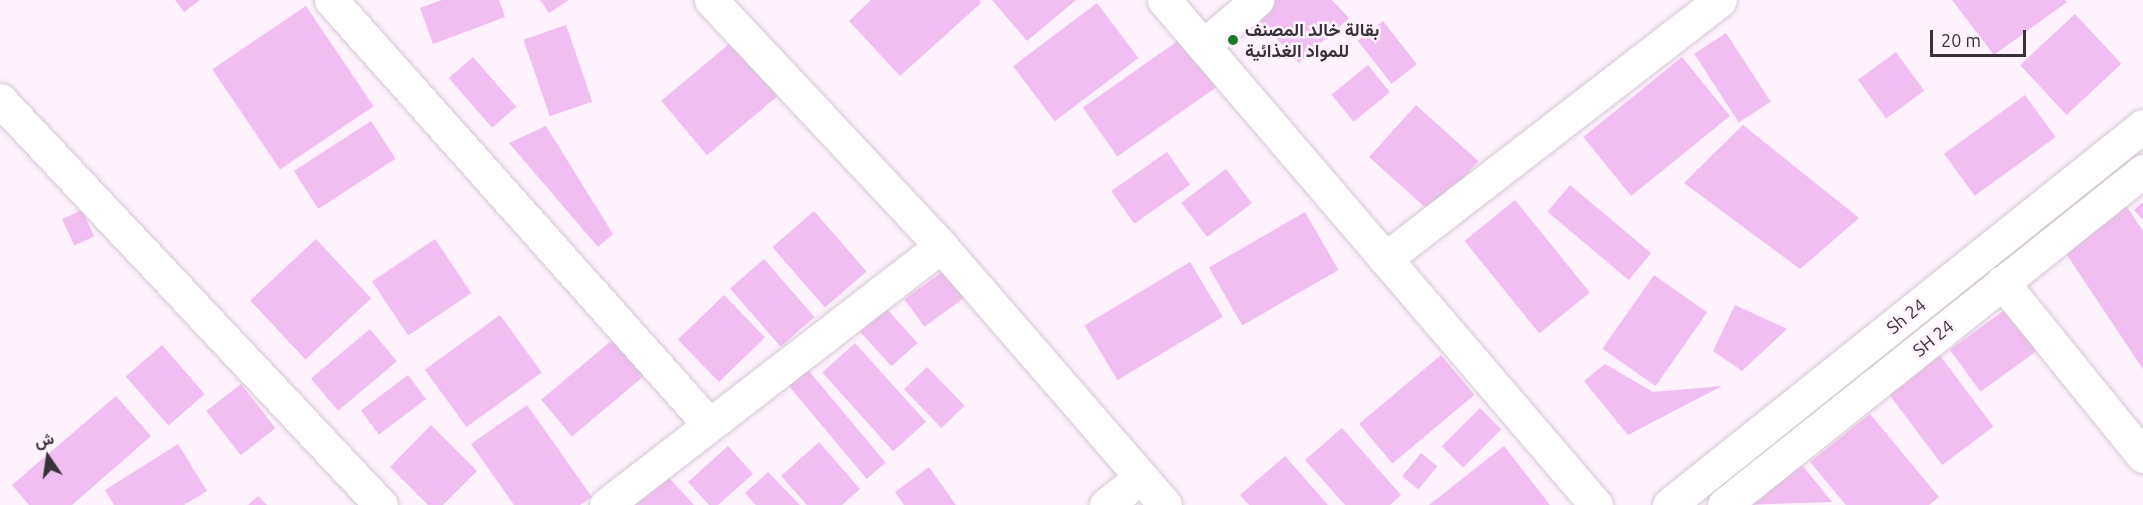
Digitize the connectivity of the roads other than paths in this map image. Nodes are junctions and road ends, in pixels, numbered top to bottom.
1 (331, 0) edge
2 (711, 0) edge
3 (1164, 0) edge
4 (1257, 0) edge
5 (1720, 0) edge
6 (1204, 45) junction
7 (0, 100) edge
8 (2143, 126) edge
9 (2143, 171) edge
10 (941, 246) junction
11 (1385, 259) junction
12 (2002, 282) junction
13 (707, 422) junction
14 (2143, 456) edge
15 (1140, 478) junction
16 (381, 505) edge
17 (606, 505) edge
18 (1106, 505) edge
19 (1165, 505) edge
20 (1596, 505) edge
21 (1669, 505) edge
22 (1724, 505) edge

1 - 13 street
2 - 10 street
3 - 6 street
4 - 6 street
5 - 11 street
6 - 11 street
7 - 16 street
8 - 21 street, Sh 24
9 - 12 street, SH 24
10 - 13 street
10 - 15 street
11 - 20 street
12 - 14 street
12 - 22 street, SH 24
13 - 17 street
15 - 18 street
15 - 19 street

